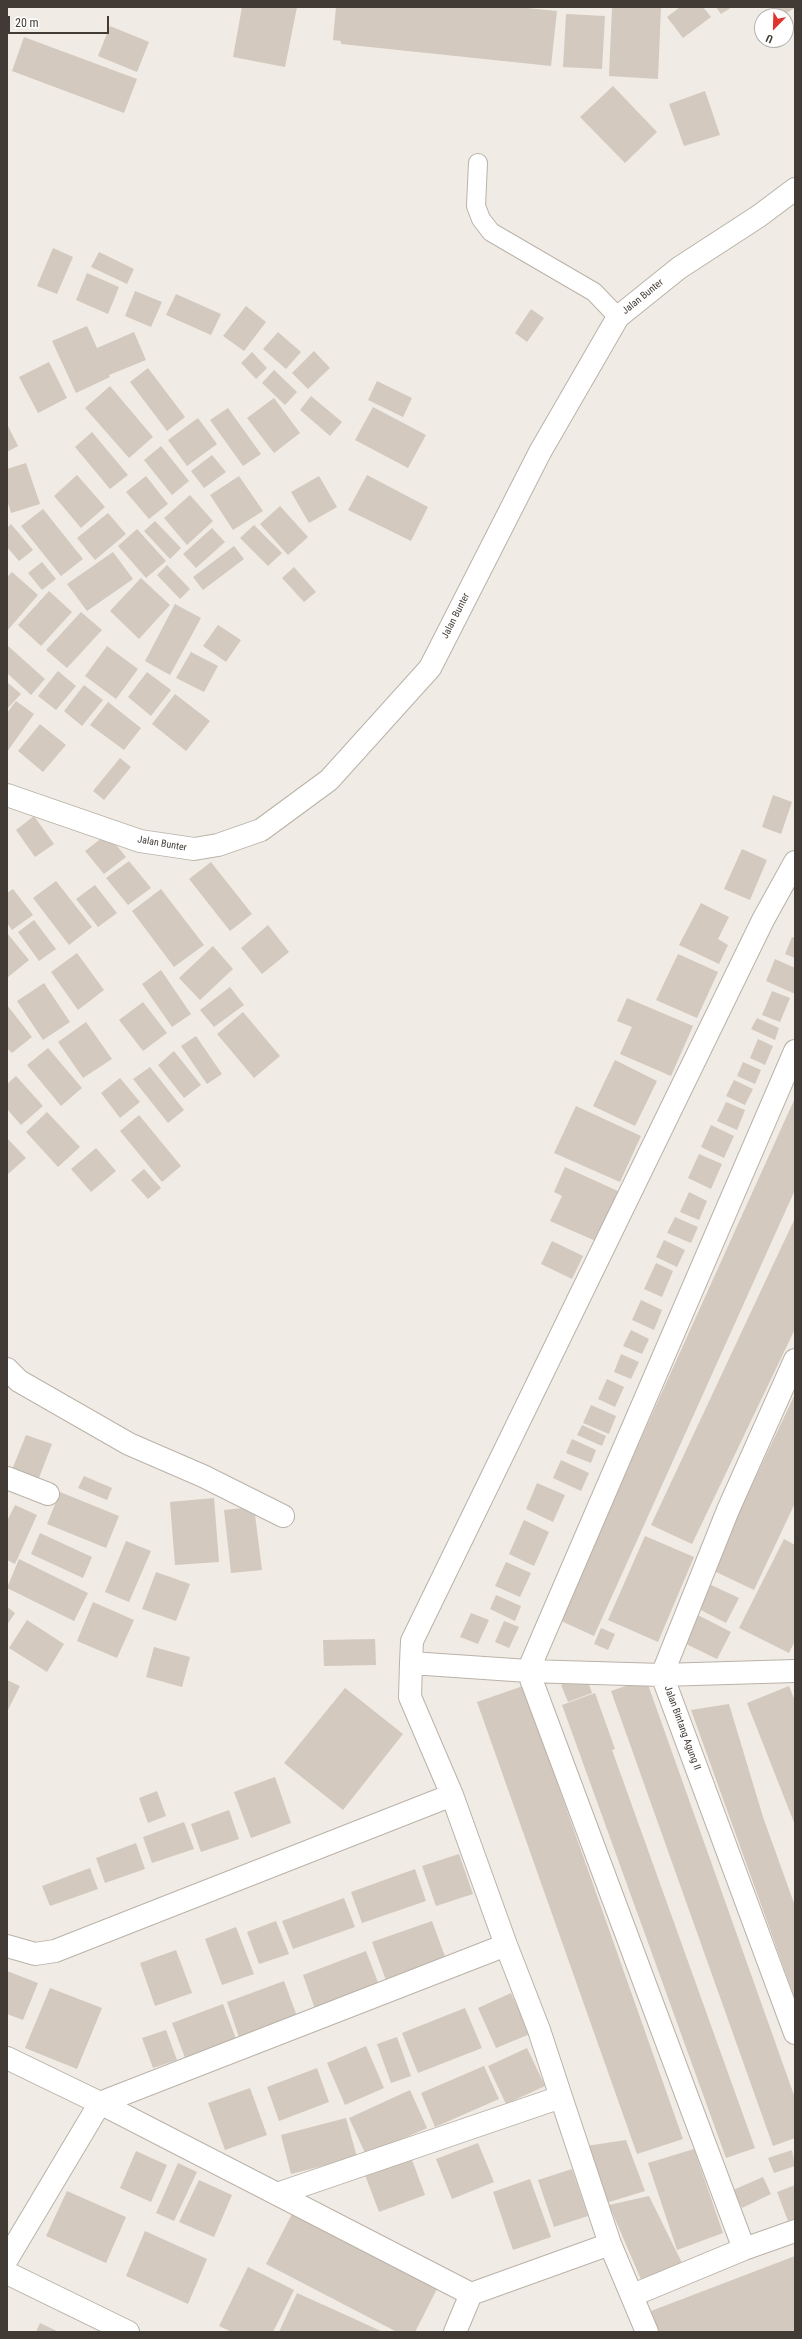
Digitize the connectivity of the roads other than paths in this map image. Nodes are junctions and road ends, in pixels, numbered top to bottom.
1 (478, 163) dead end
2 (795, 189) edge
3 (795, 203) edge
4 (759, 216) junction
5 (618, 317) junction
6 (7, 795) edge
7 (794, 864) edge
8 (795, 1051) edge
9 (795, 1360) edge
10 (7, 1369) edge
11 (7, 1478) edge
12 (48, 1494) dead end
13 (283, 1516) dead end
14 (411, 1663) junction
15 (795, 1671) edge
16 (528, 1672) junction
17 (662, 1675) junction
18 (452, 1795) junction
19 (506, 1945) junction
20 (7, 1946) edge
21 (795, 2033) edge
22 (7, 2058) edge
23 (561, 2097) junction
24 (100, 2103) junction
25 (277, 2194) junction
26 (795, 2231) edge
27 (610, 2244) junction
28 (744, 2249) junction
29 (7, 2259) edge
30 (7, 2273) edge
31 (470, 2294) junction
32 (632, 2295) junction
33 (128, 2332) edge
34 (455, 2332) edge
35 (647, 2332) edge

1 - 5 lane
2 - 4 street, Jalan Bunter
3 - 4 street
4 - 5 street, Jalan Bunter
5 - 6 street, Jalan Bunter
7 - 14 street
8 - 16 street
9 - 17 street, Jalan Bintang Agung II
10 - 13 street
11 - 12 street
14 - 16 street
14 - 18 street
15 - 17 street
16 - 17 street
16 - 28 street
17 - 21 street, Jalan Bintang Agung II
18 - 19 street
18 - 20 street
19 - 23 street
19 - 24 street
22 - 24 street
23 - 25 street
23 - 27 street
24 - 25 street
24 - 29 street
25 - 31 street
26 - 28 street
27 - 31 street
27 - 32 street
28 - 32 street
30 - 33 street
31 - 34 street
32 - 35 street

